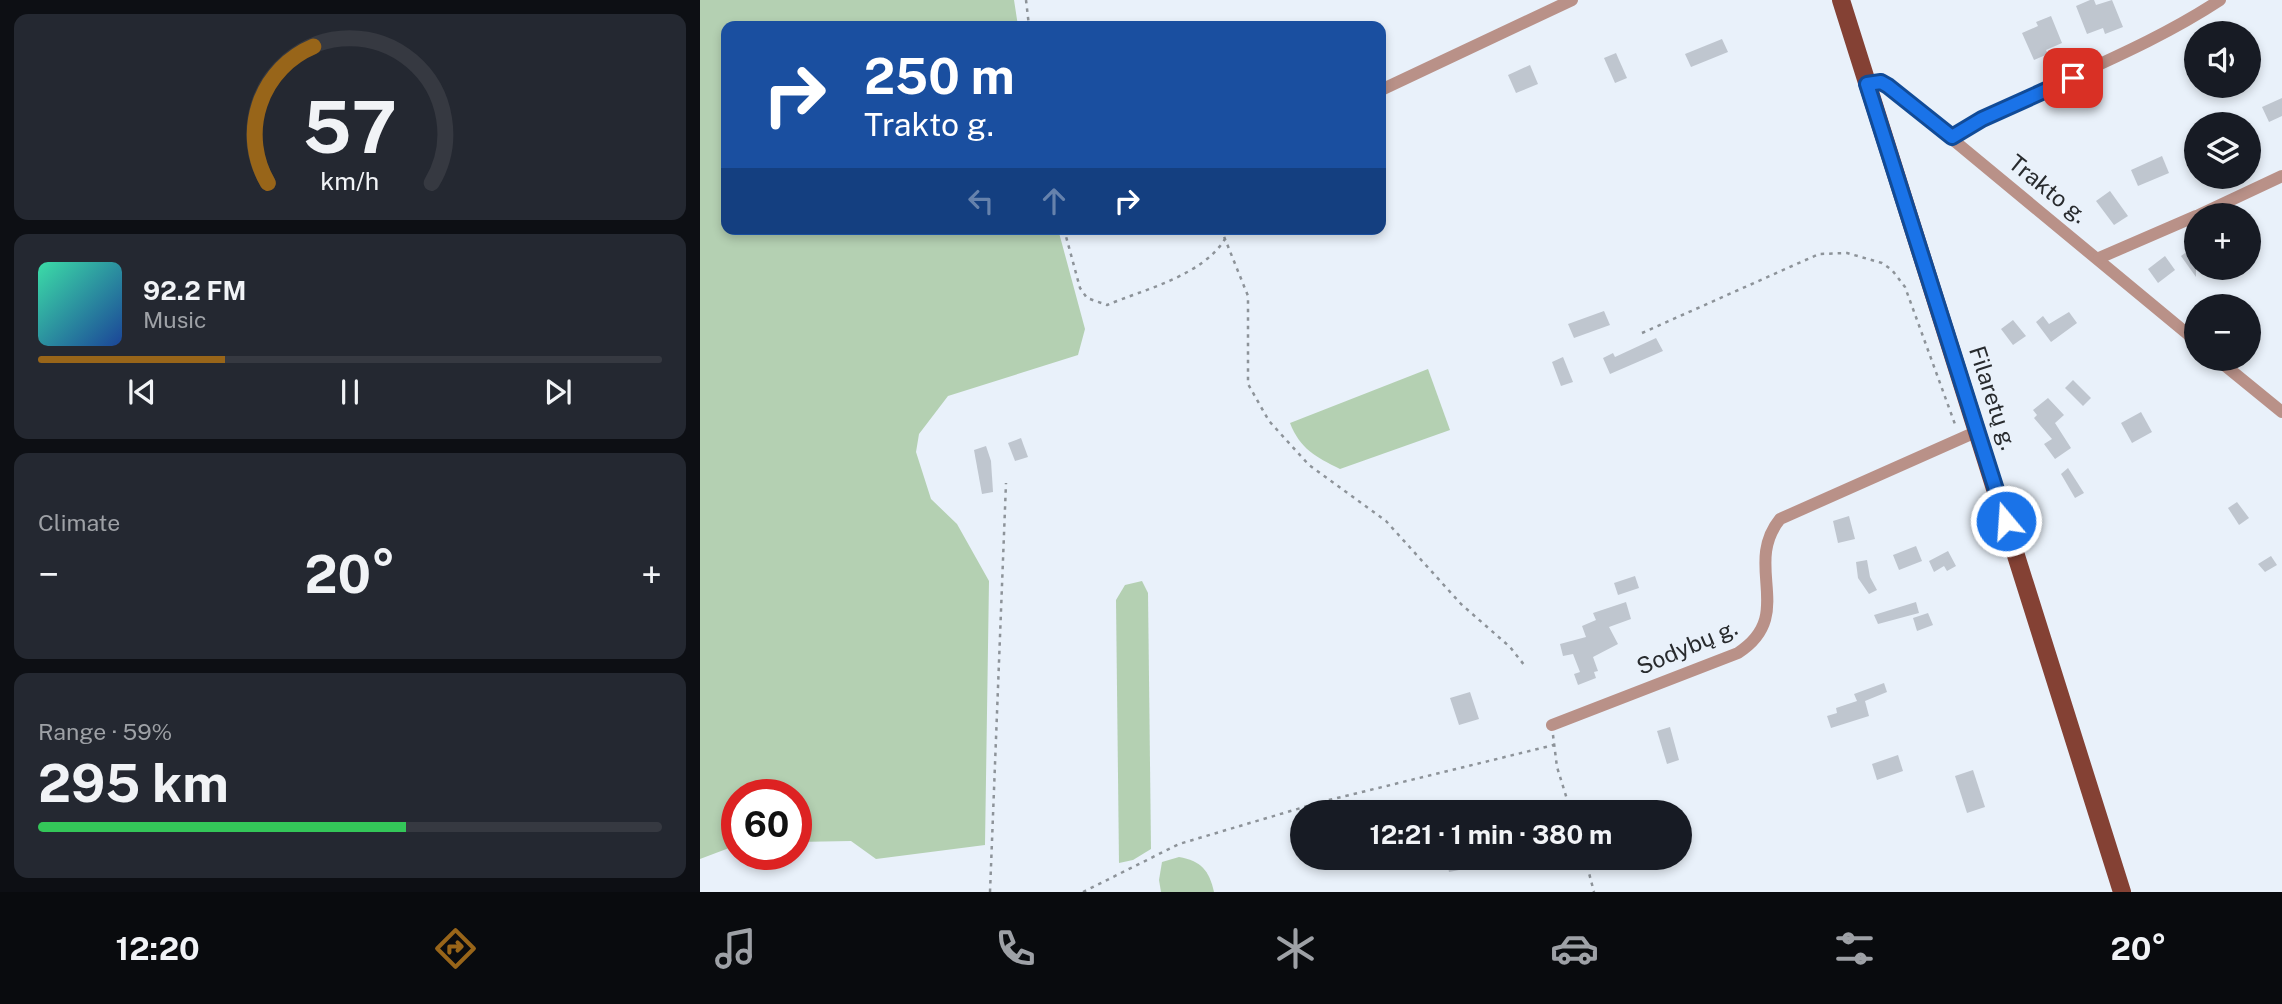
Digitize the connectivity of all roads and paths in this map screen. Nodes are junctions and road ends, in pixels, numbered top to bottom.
1 (1026, 0) edge
2 (1572, 0) edge
3 (1841, 0) edge
4 (2220, 0) edge
5 (1028, 21) edge
6 (1867, 84) junction
7 (1386, 88) edge
8 (1952, 137) junction
9 (2282, 176) edge
10 (2225, 203) edge
11 (2184, 222) edge
12 (1066, 235) edge
13 (1223, 235) edge
14 (1225, 239) junction
15 (2099, 258) junction
16 (2184, 331) edge
17 (1642, 333) dead end
18 (2232, 371) edge
19 (2282, 412) edge
20 (1978, 431) junction
21 (1961, 440) junction
22 (1006, 483) dead end
23 (1525, 666) dead end
24 (1552, 725) joint
25 (1554, 745) junction
26 (1568, 800) edge
27 (1588, 870) edge
28 (990, 892) edge
29 (1083, 892) edge
30 (1594, 892) edge
31 (2122, 892) edge

1 - 5 path
2 - 7 street
3 - 6 main road, Filaretų g.
4 - 8 street
6 - 8 street, Trakto g.
6 - 20 main road, Filaretų g.
8 - 15 street, Trakto g.
9 - 10 street
11 - 15 street
12 - 14 path
13 - 14 path
14 - 23 path
15 - 16 street, Trakto g.
17 - 21 path
18 - 19 street
20 - 21 street, Sodybų g.
20 - 31 main road, Filaretų g.
21 - 24 street, Sodybų g.
22 - 28 path
24 - 25 path
25 - 26 path
25 - 29 path
27 - 30 path

